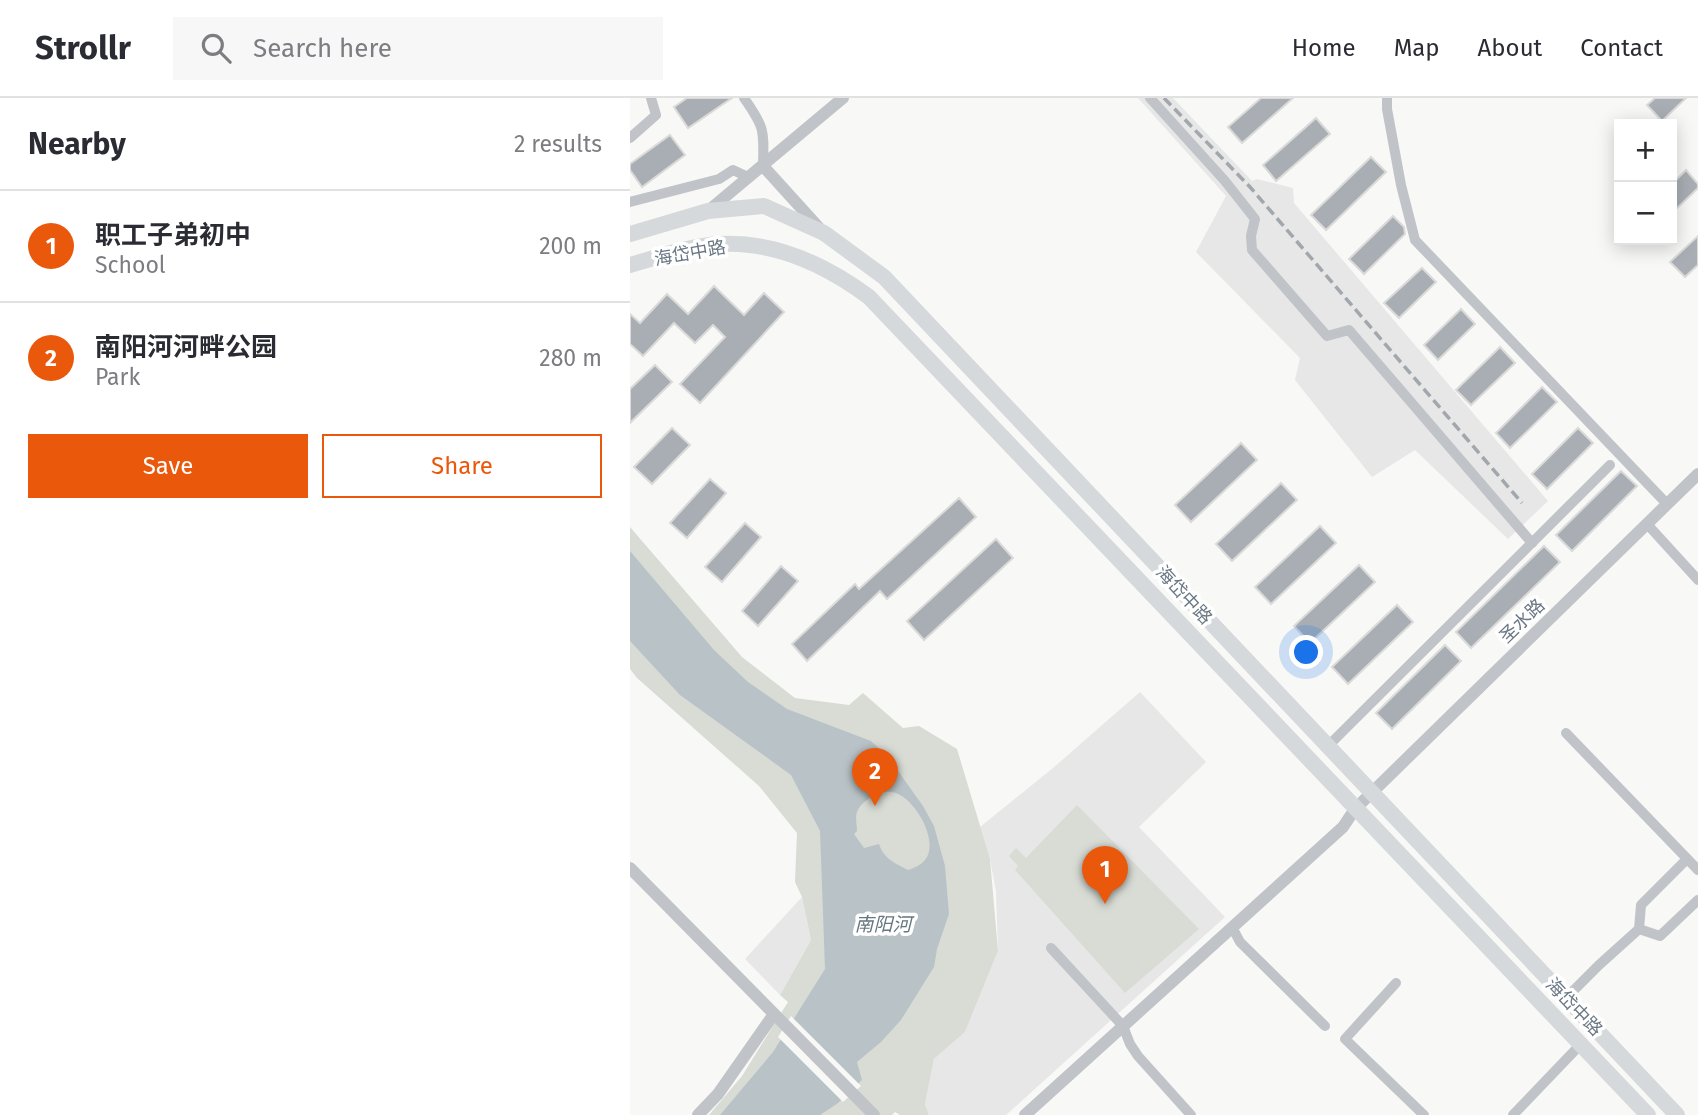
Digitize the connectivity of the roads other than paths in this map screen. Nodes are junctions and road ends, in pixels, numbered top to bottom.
1 (651, 98) edge
2 (744, 98) edge
3 (843, 98) edge
4 (1150, 98) edge
5 (1387, 98) edge
6 (630, 138) edge
7 (762, 166) junction
8 (748, 177) junction
9 (630, 202) edge
10 (708, 211) junction
11 (824, 233) junction
12 (630, 234) edge
13 (630, 265) edge
14 (1610, 466) dead end
15 (1698, 474) edge
16 (1667, 504) junction
17 (1647, 524) junction
18 (1532, 543) junction
19 (1698, 580) edge
20 (1566, 733) dead end
21 (1327, 747) junction
22 (1371, 794) junction
23 (1354, 809) junction
24 (1688, 859) junction
25 (630, 868) edge
26 (1698, 870) edge
27 (1698, 900) edge
28 (1233, 928) junction
29 (1639, 929) junction
30 (1051, 948) dead end
31 (1396, 983) dead end
32 (1566, 998) junction
33 (778, 1019) junction
34 (1123, 1026) junction
35 (1325, 1026) dead end
36 (1580, 1045) junction
37 (698, 1115) edge
38 (874, 1115) edge
39 (1025, 1115) edge
40 (1191, 1115) edge
41 (1424, 1115) edge
42 (1513, 1115) edge
43 (1648, 1115) edge
44 (1677, 1115) edge

1 - 6 street
2 - 7 street
3 - 7 street
4 - 18 street
5 - 16 street
7 - 8 street
7 - 11 street
8 - 9 street
8 - 10 street
10 - 11 main road, 海岱中路
10 - 12 main road, 海岱中路
11 - 21 main road, 海岱中路
13 - 23 main road, 海岱中路
14 - 18 street
15 - 16 street, 圣水路
16 - 17 street, 圣水路
17 - 19 street
17 - 22 street, 圣水路
18 - 21 street
20 - 24 street
21 - 22 main road, 海岱中路
22 - 23 street, 圣水路
22 - 32 main road, 海岱中路
23 - 28 street, 圣水路
23 - 36 main road, 海岱中路
24 - 26 street
24 - 29 street
25 - 33 street
27 - 29 street
28 - 34 street, 圣水路
28 - 35 street
29 - 32 street
30 - 34 street
31 - 41 street
32 - 44 main road, 海岱中路
33 - 37 street
33 - 38 street
34 - 39 street, 圣水路
34 - 40 street
36 - 42 street
36 - 43 main road, 海岱中路

